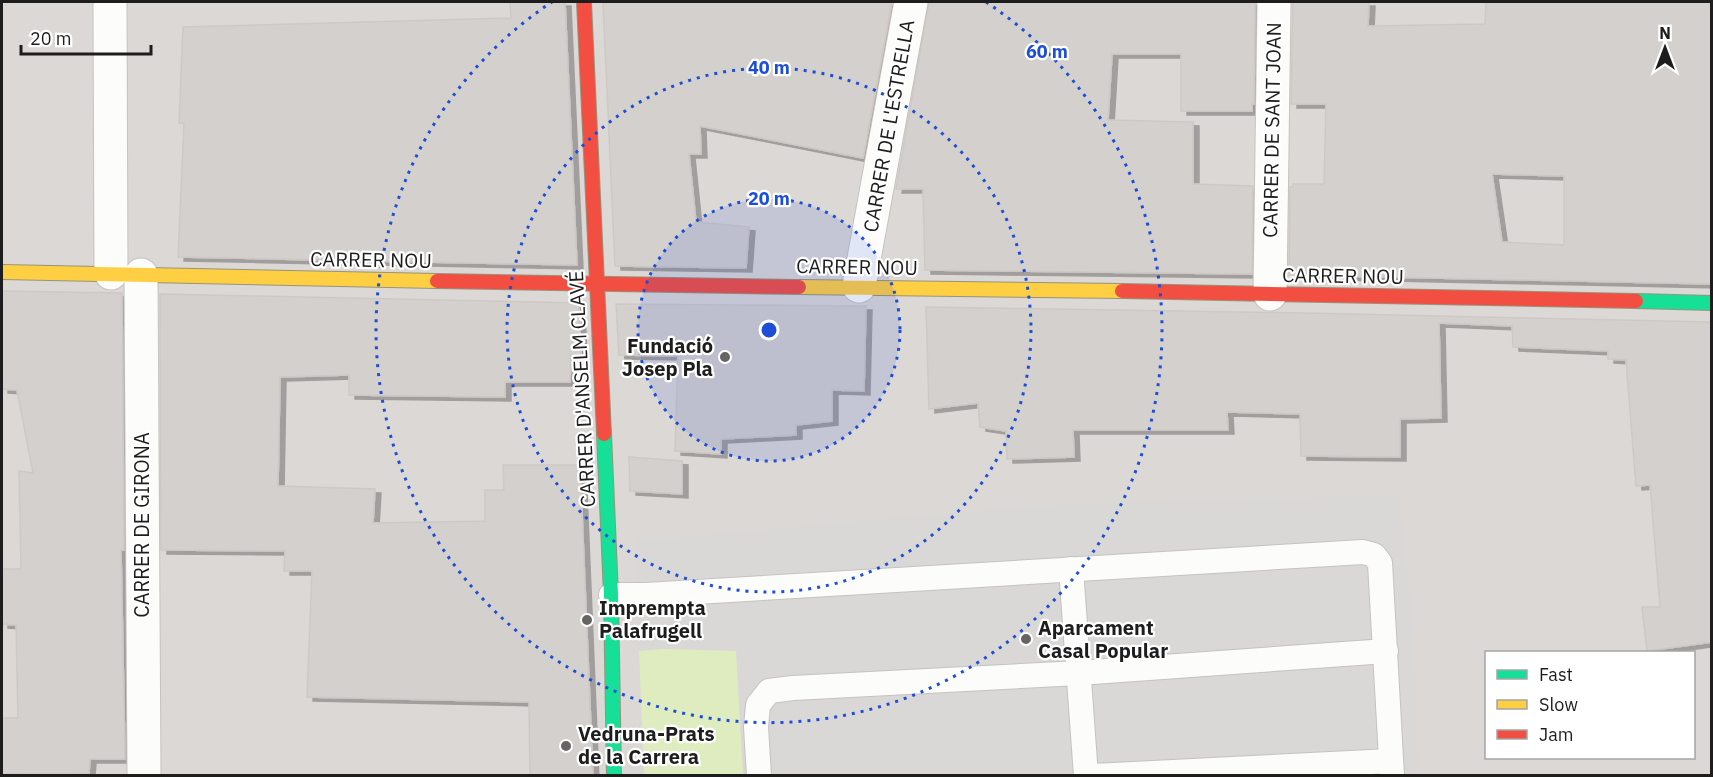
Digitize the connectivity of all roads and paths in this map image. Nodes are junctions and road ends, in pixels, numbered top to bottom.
1 (110, 2) edge
2 (584, 2) edge
3 (911, 2) edge
4 (1274, 2) edge
5 (2, 272) edge
6 (126, 274) junction
7 (596, 284) junction
8 (858, 286) junction
9 (1270, 294) junction
10 (1712, 303) edge
11 (1071, 568) junction
12 (611, 595) junction
13 (1386, 651) junction
14 (1078, 673) junction
15 (1391, 768) edge
16 (144, 776) edge
17 (614, 776) edge
18 (759, 776) edge
19 (1086, 776) edge
20 (1093, 776) edge

1 - 6 street, CARRER DE GIRONA
2 - 7 street, CARRER D'ANSELM CLAVÉ
3 - 8 street, CARRER DE L'ESTRELLA
4 - 9 street, CARRER DE SANT JOAN
5 - 6 street, CARRER NOU
6 - 7 street, CARRER NOU
6 - 16 street, CARRER DE GIRONA
7 - 8 street, CARRER NOU
7 - 12 street, CARRER D'ANSELM CLAVÉ
8 - 9 street, CARRER NOU
9 - 10 street, CARRER NOU
11 - 12 lane
11 - 13 lane
11 - 14 lane
12 - 17 street, CARRER D'ANSELM CLAVÉ
13 - 14 lane
13 - 15 lane
14 - 18 lane
14 - 19 lane
15 - 20 lane

